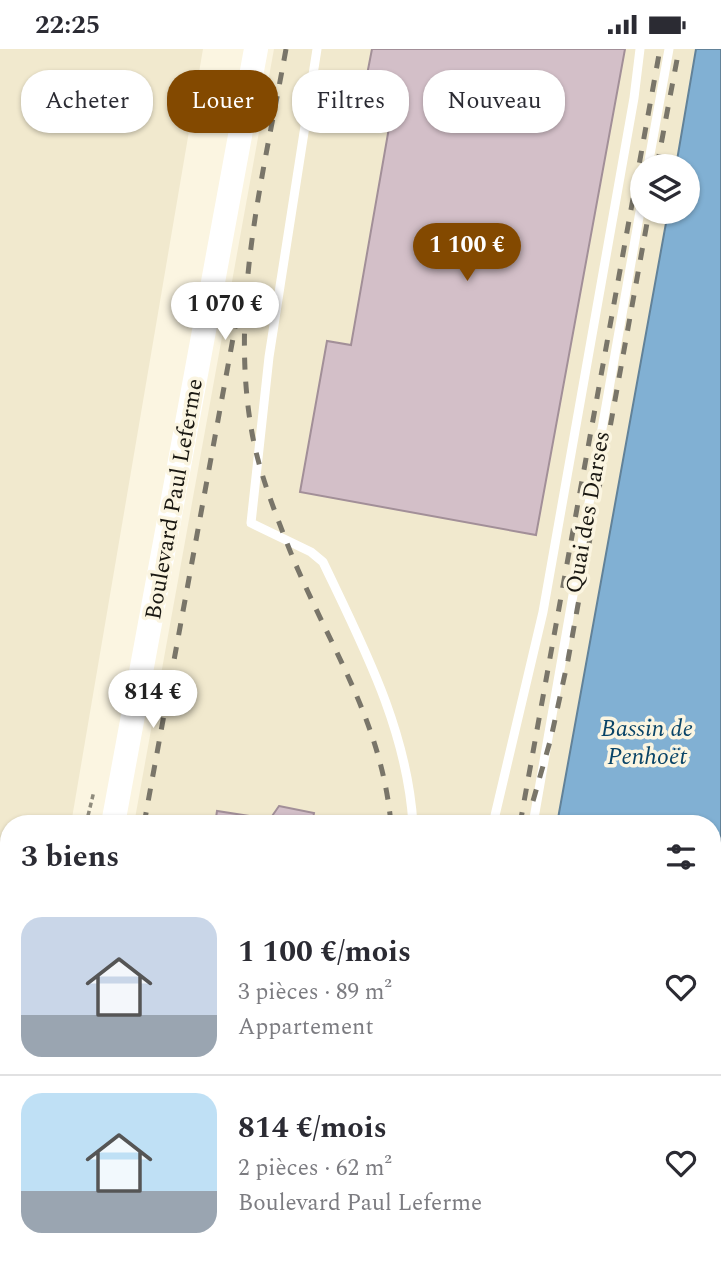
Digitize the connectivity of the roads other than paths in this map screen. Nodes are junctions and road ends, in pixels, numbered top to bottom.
1 (256, 49) edge
2 (317, 49) edge
3 (640, 49) edge
4 (669, 49) edge
5 (650, 154) edge
6 (638, 224) edge
7 (115, 815) edge
8 (412, 815) edge
9 (495, 815) edge
10 (535, 815) edge

1 - 7 main road, Boulevard Paul Leferme
2 - 8 lane
3 - 9 lane
4 - 5 lane
6 - 10 lane, Quai des Darses

